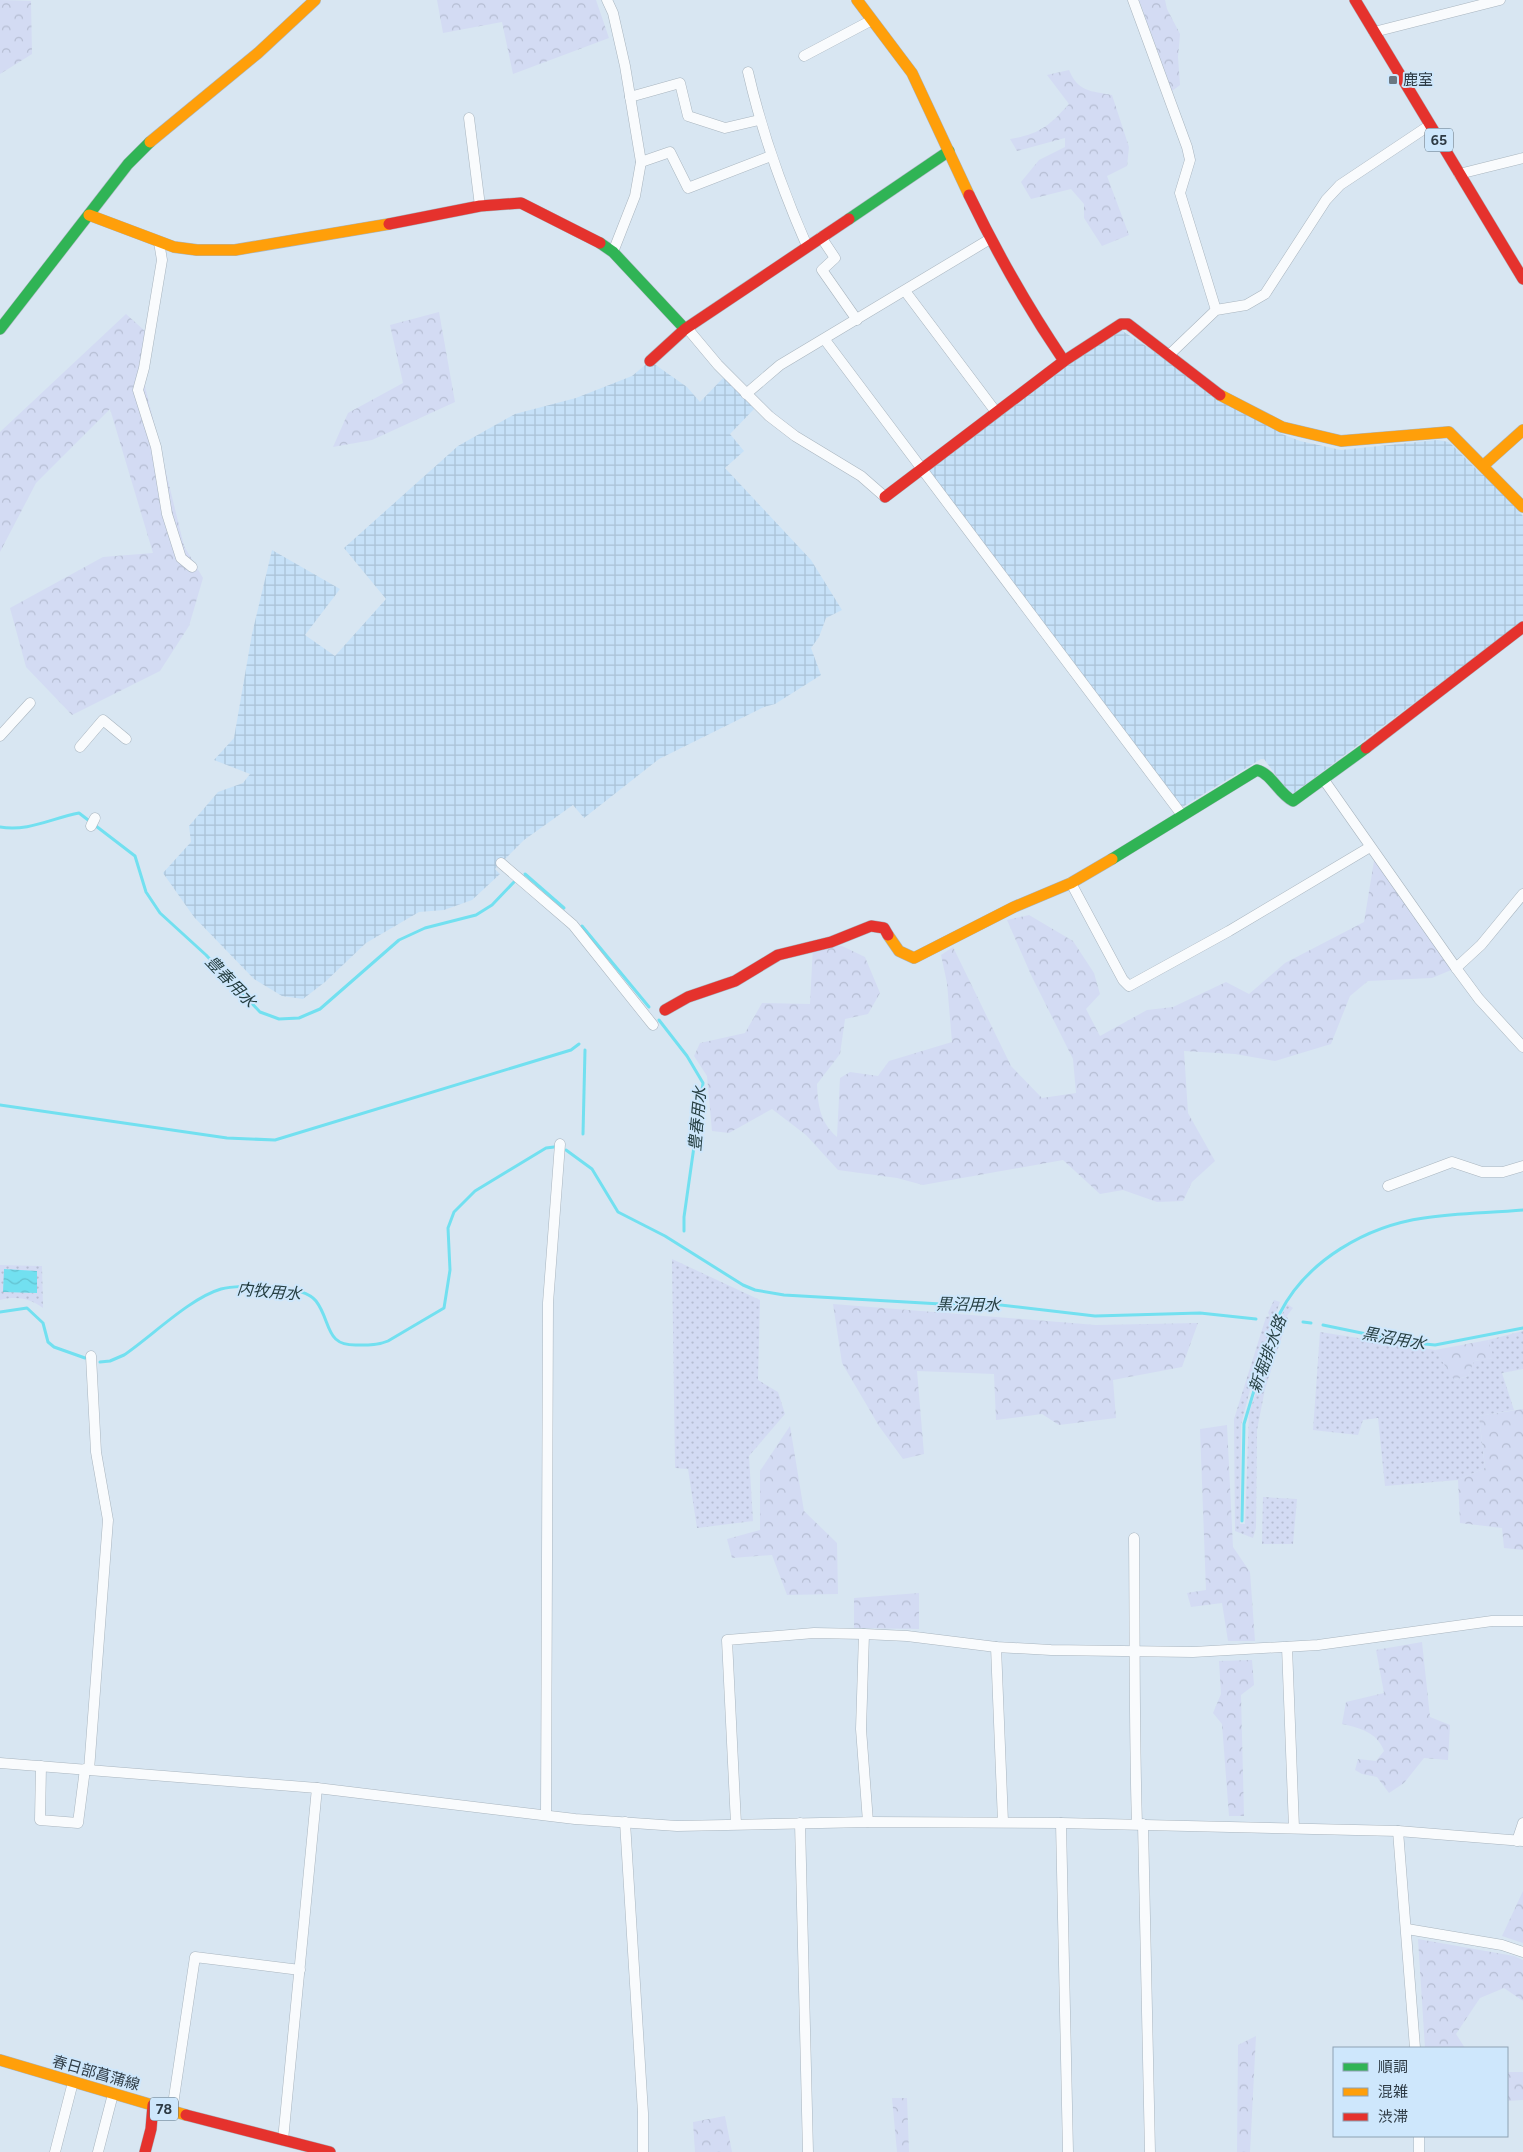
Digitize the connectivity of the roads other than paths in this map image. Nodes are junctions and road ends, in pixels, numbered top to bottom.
1 (315, 0) edge
2 (607, 0) edge
3 (857, 0) edge
4 (1133, 0) edge
5 (1355, 0) edge
6 (1499, 0) edge
7 (872, 20) junction
8 (1374, 32) junction
9 (804, 56) dead end
10 (748, 72) dead end
11 (630, 97) junction
12 (469, 118) dead end
13 (759, 120) junction
14 (1430, 125) junction
15 (949, 151) junction
16 (771, 156) junction
17 (1523, 158) edge
18 (641, 162) junction
19 (1459, 174) junction
20 (480, 206) junction
21 (89, 215) junction
22 (821, 237) junction
23 (990, 238) junction
24 (159, 242) junction
25 (807, 246) junction
26 (613, 252) junction
27 (1523, 279) edge
28 (905, 291) junction
29 (1216, 310) junction
30 (857, 320) junction
31 (686, 328) junction
32 (0, 329) edge
33 (825, 340) junction
34 (1169, 355) junction
35 (650, 361) dead end
36 (1064, 361) junction
37 (746, 394) junction
38 (996, 412) junction
39 (1523, 430) edge
40 (1484, 465) junction
41 (922, 468) junction
42 (885, 497) joint
43 (1523, 508) edge
44 (192, 567) dead end
45 (1523, 627) edge
46 (30, 703) dead end
47 (0, 736) edge
48 (126, 739) dead end
49 (80, 747) dead end
50 (1324, 780) junction
51 (1182, 815) junction
52 (1370, 847) junction
53 (501, 863) dead end
54 (1071, 883) junction
55 (1523, 894) edge
56 (1456, 968) junction
57 (664, 1010) joint
58 (1523, 1047) edge
59 (560, 1144) dead end
60 (1523, 1166) edge
61 (1388, 1186) dead end
62 (91, 1356) dead end
63 (1134, 1538) dead end
64 (1523, 1621) edge
65 (864, 1634) junction
66 (1287, 1646) junction
67 (996, 1647) junction
68 (1136, 1652) junction
69 (0, 1764) edge
70 (41, 1766) junction
71 (87, 1770) junction
72 (317, 1788) junction
73 (546, 1815) junction
74 (625, 1822) junction
75 (868, 1822) junction
76 (1003, 1822) junction
77 (1061, 1822) junction
78 (800, 1823) junction
79 (1523, 1823) edge
80 (736, 1824) junction
81 (1140, 1824) junction
82 (1294, 1828) junction
83 (1398, 1831) junction
84 (1520, 1841) edge
85 (1407, 1929) junction
86 (1523, 1952) edge
87 (300, 1970) junction
88 (1415, 2047) edge
89 (0, 2060) edge
90 (73, 2082) junction
91 (113, 2094) junction
92 (153, 2105) junction
93 (172, 2111) junction
94 (1419, 2137) edge
95 (283, 2140) junction
96 (315, 2150) edge
97 (54, 2152) edge
98 (98, 2152) edge
99 (145, 2152) edge
100 (330, 2152) edge
101 (643, 2152) edge
102 (808, 2152) edge
103 (1068, 2152) edge
104 (1150, 2152) edge
105 (1419, 2152) edge

1 - 21 street
2 - 11 street
3 - 7 street
4 - 29 street
5 - 8 street, 65
6 - 8 street
7 - 9 street
7 - 15 street
8 - 14 street, 65
10 - 13 street
11 - 13 street
11 - 18 street
12 - 20 street
13 - 16 street
14 - 19 street, 65
14 - 29 street
15 - 22 street
15 - 23 street
16 - 18 street
16 - 25 street
17 - 19 street
18 - 26 street
19 - 27 street, 65
20 - 24 street
20 - 26 street
21 - 24 street
21 - 32 street
22 - 25 street
22 - 30 street
23 - 28 street
23 - 36 street
24 - 44 street
25 - 31 street
26 - 31 street
28 - 30 street
28 - 38 street
29 - 34 street
30 - 33 street
31 - 35 street
31 - 37 street
33 - 37 street
33 - 41 street
34 - 36 street
34 - 40 street
36 - 38 street
37 - 42 street
38 - 41 street
39 - 40 street
40 - 43 street
41 - 42 street
41 - 51 street
45 - 50 street
46 - 47 street
48 - 49 street
50 - 51 street
50 - 52 street
51 - 54 street
52 - 54 street
52 - 56 street
53 - 57 street
54 - 57 street
55 - 56 street
56 - 58 street
59 - 73 street
60 - 61 street
62 - 71 street
63 - 68 street
64 - 66 street
65 - 67 street
65 - 75 street
65 - 80 street
66 - 68 street
66 - 82 street
67 - 68 street
67 - 76 street
68 - 81 street
69 - 70 street
70 - 71 street
70 - 71 street
71 - 72 street
72 - 73 street
72 - 87 street
73 - 74 street
74 - 80 street
74 - 101 street
75 - 76 street
75 - 78 street
76 - 77 street
77 - 81 street
77 - 103 street
78 - 80 street
78 - 102 street
79 - 84 street
81 - 82 street
81 - 104 street
82 - 83 street
83 - 84 street
83 - 85 street
85 - 86 street
85 - 88 street
87 - 93 street
87 - 95 street
89 - 90 street, 春日部菖蒲線 / 78
90 - 91 street, 春日部菖蒲線 / 78
90 - 97 street
91 - 92 street, 春日部菖蒲線 / 78
91 - 98 street
92 - 93 street, 春日部菖蒲線 / 78
92 - 99 street
93 - 95 street, 春日部菖蒲線 / 78
94 - 105 street
95 - 96 street, 春日部菖蒲線 / 78
96 - 100 street, 春日部菖蒲線 / 78

